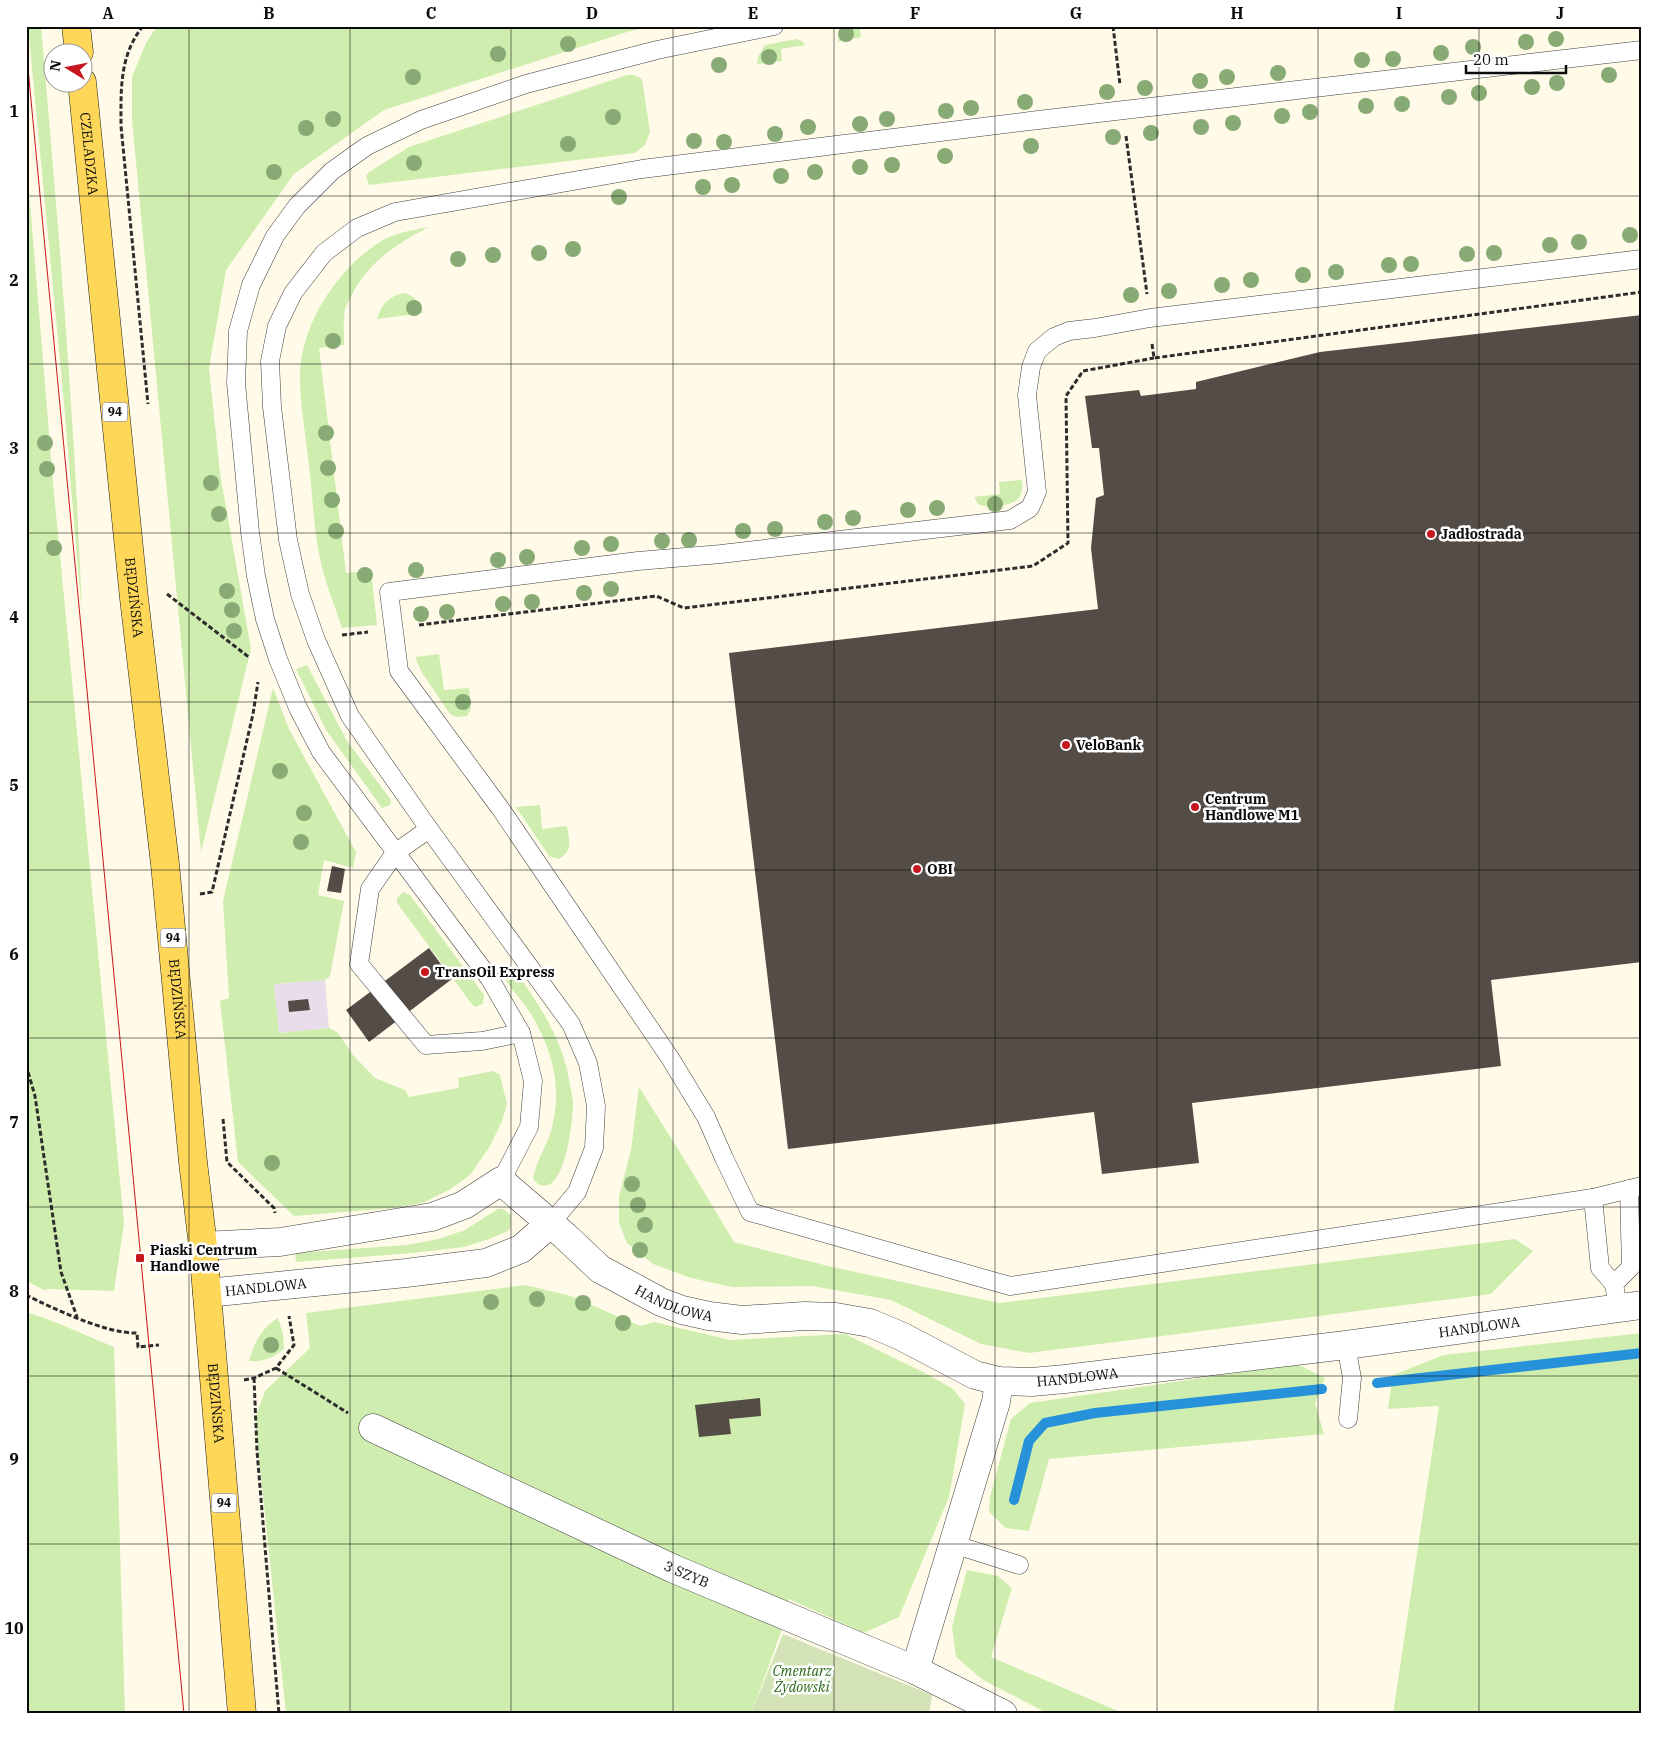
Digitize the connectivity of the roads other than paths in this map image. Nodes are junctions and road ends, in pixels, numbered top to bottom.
1 (76, 26) edge
2 (774, 26) edge
3 (78, 42) edge
4 (1642, 50) edge
5 (83, 92) edge
6 (96, 226) joint
7 (1642, 259) edge
8 (429, 829) junction
9 (395, 853) junction
10 (521, 1032) junction
11 (501, 1181) junction
12 (1635, 1188) edge
13 (1592, 1198) junction
14 (551, 1223) junction
15 (203, 1246) junction
16 (206, 1293) junction
17 (1624, 1299) edge
18 (1346, 1345) junction
19 (999, 1381) junction
20 (1348, 1419) dead end
21 (373, 1428) road end
22 (953, 1544) junction
23 (1019, 1564) dead end
24 (915, 1670) junction
25 (242, 1714) edge
26 (1003, 1714) edge

1 - 3 main road
2 - 9 lane
4 - 8 lane
5 - 6 main road, CZELADZKA / 94
6 - 15 main road, BĘDZIŃSKA / 94
7 - 13 lane
8 - 9 lane
8 - 14 lane
9 - 10 lane
9 - 10 lane
10 - 11 lane
11 - 14 street, HANDLOWA
11 - 15 street
12 - 13 lane
12 - 17 lane
13 - 17 lane
14 - 16 street, HANDLOWA
14 - 19 street, HANDLOWA
15 - 16 main road, BĘDZIŃSKA / 94
16 - 25 main road, BĘDZIŃSKA / 94
17 - 18 street, HANDLOWA
18 - 19 street, HANDLOWA
18 - 20 lane
19 - 22 street
21 - 24 street, 3 SZYB
22 - 23 lane
22 - 24 street
24 - 26 street, 3 SZYB

